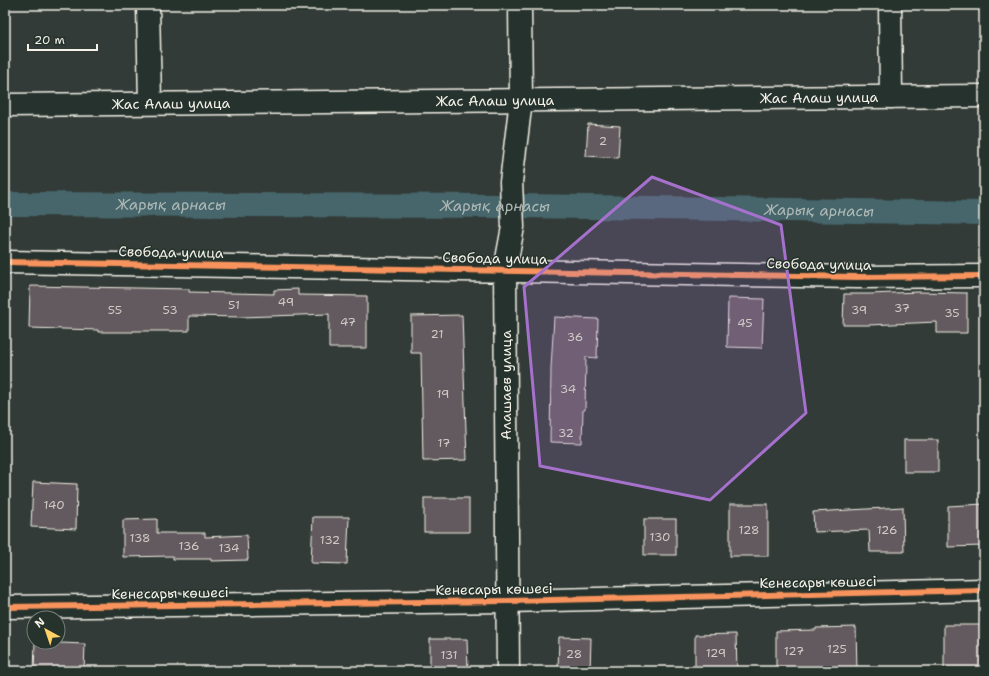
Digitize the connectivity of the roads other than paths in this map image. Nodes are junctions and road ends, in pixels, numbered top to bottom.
1 (148, 5) edge
2 (520, 5) edge
3 (890, 5) edge
4 (984, 96) edge
5 (891, 97) junction
6 (521, 100) junction
7 (150, 103) junction
8 (5, 105) edge
9 (5, 262) edge
10 (505, 270) junction
11 (984, 276) edge
12 (984, 590) edge
13 (508, 601) junction
14 (5, 608) edge
15 (508, 671) edge

1 - 7 street
2 - 6 street, Алашаев улица
3 - 5 street
4 - 5 street, Жас Алаш улица
5 - 6 street, Жас Алаш улица
6 - 7 street, Жас Алаш улица
6 - 10 street, Алашаев улица
7 - 8 street, Жас Алаш улица
9 - 10 street, Свобода улица
10 - 11 street, Свобода улица
10 - 13 street, Алашаев улица
12 - 13 street, Кенесары көшесі
13 - 14 street, Кенесары көшесі
13 - 15 street, Алашаев улица

